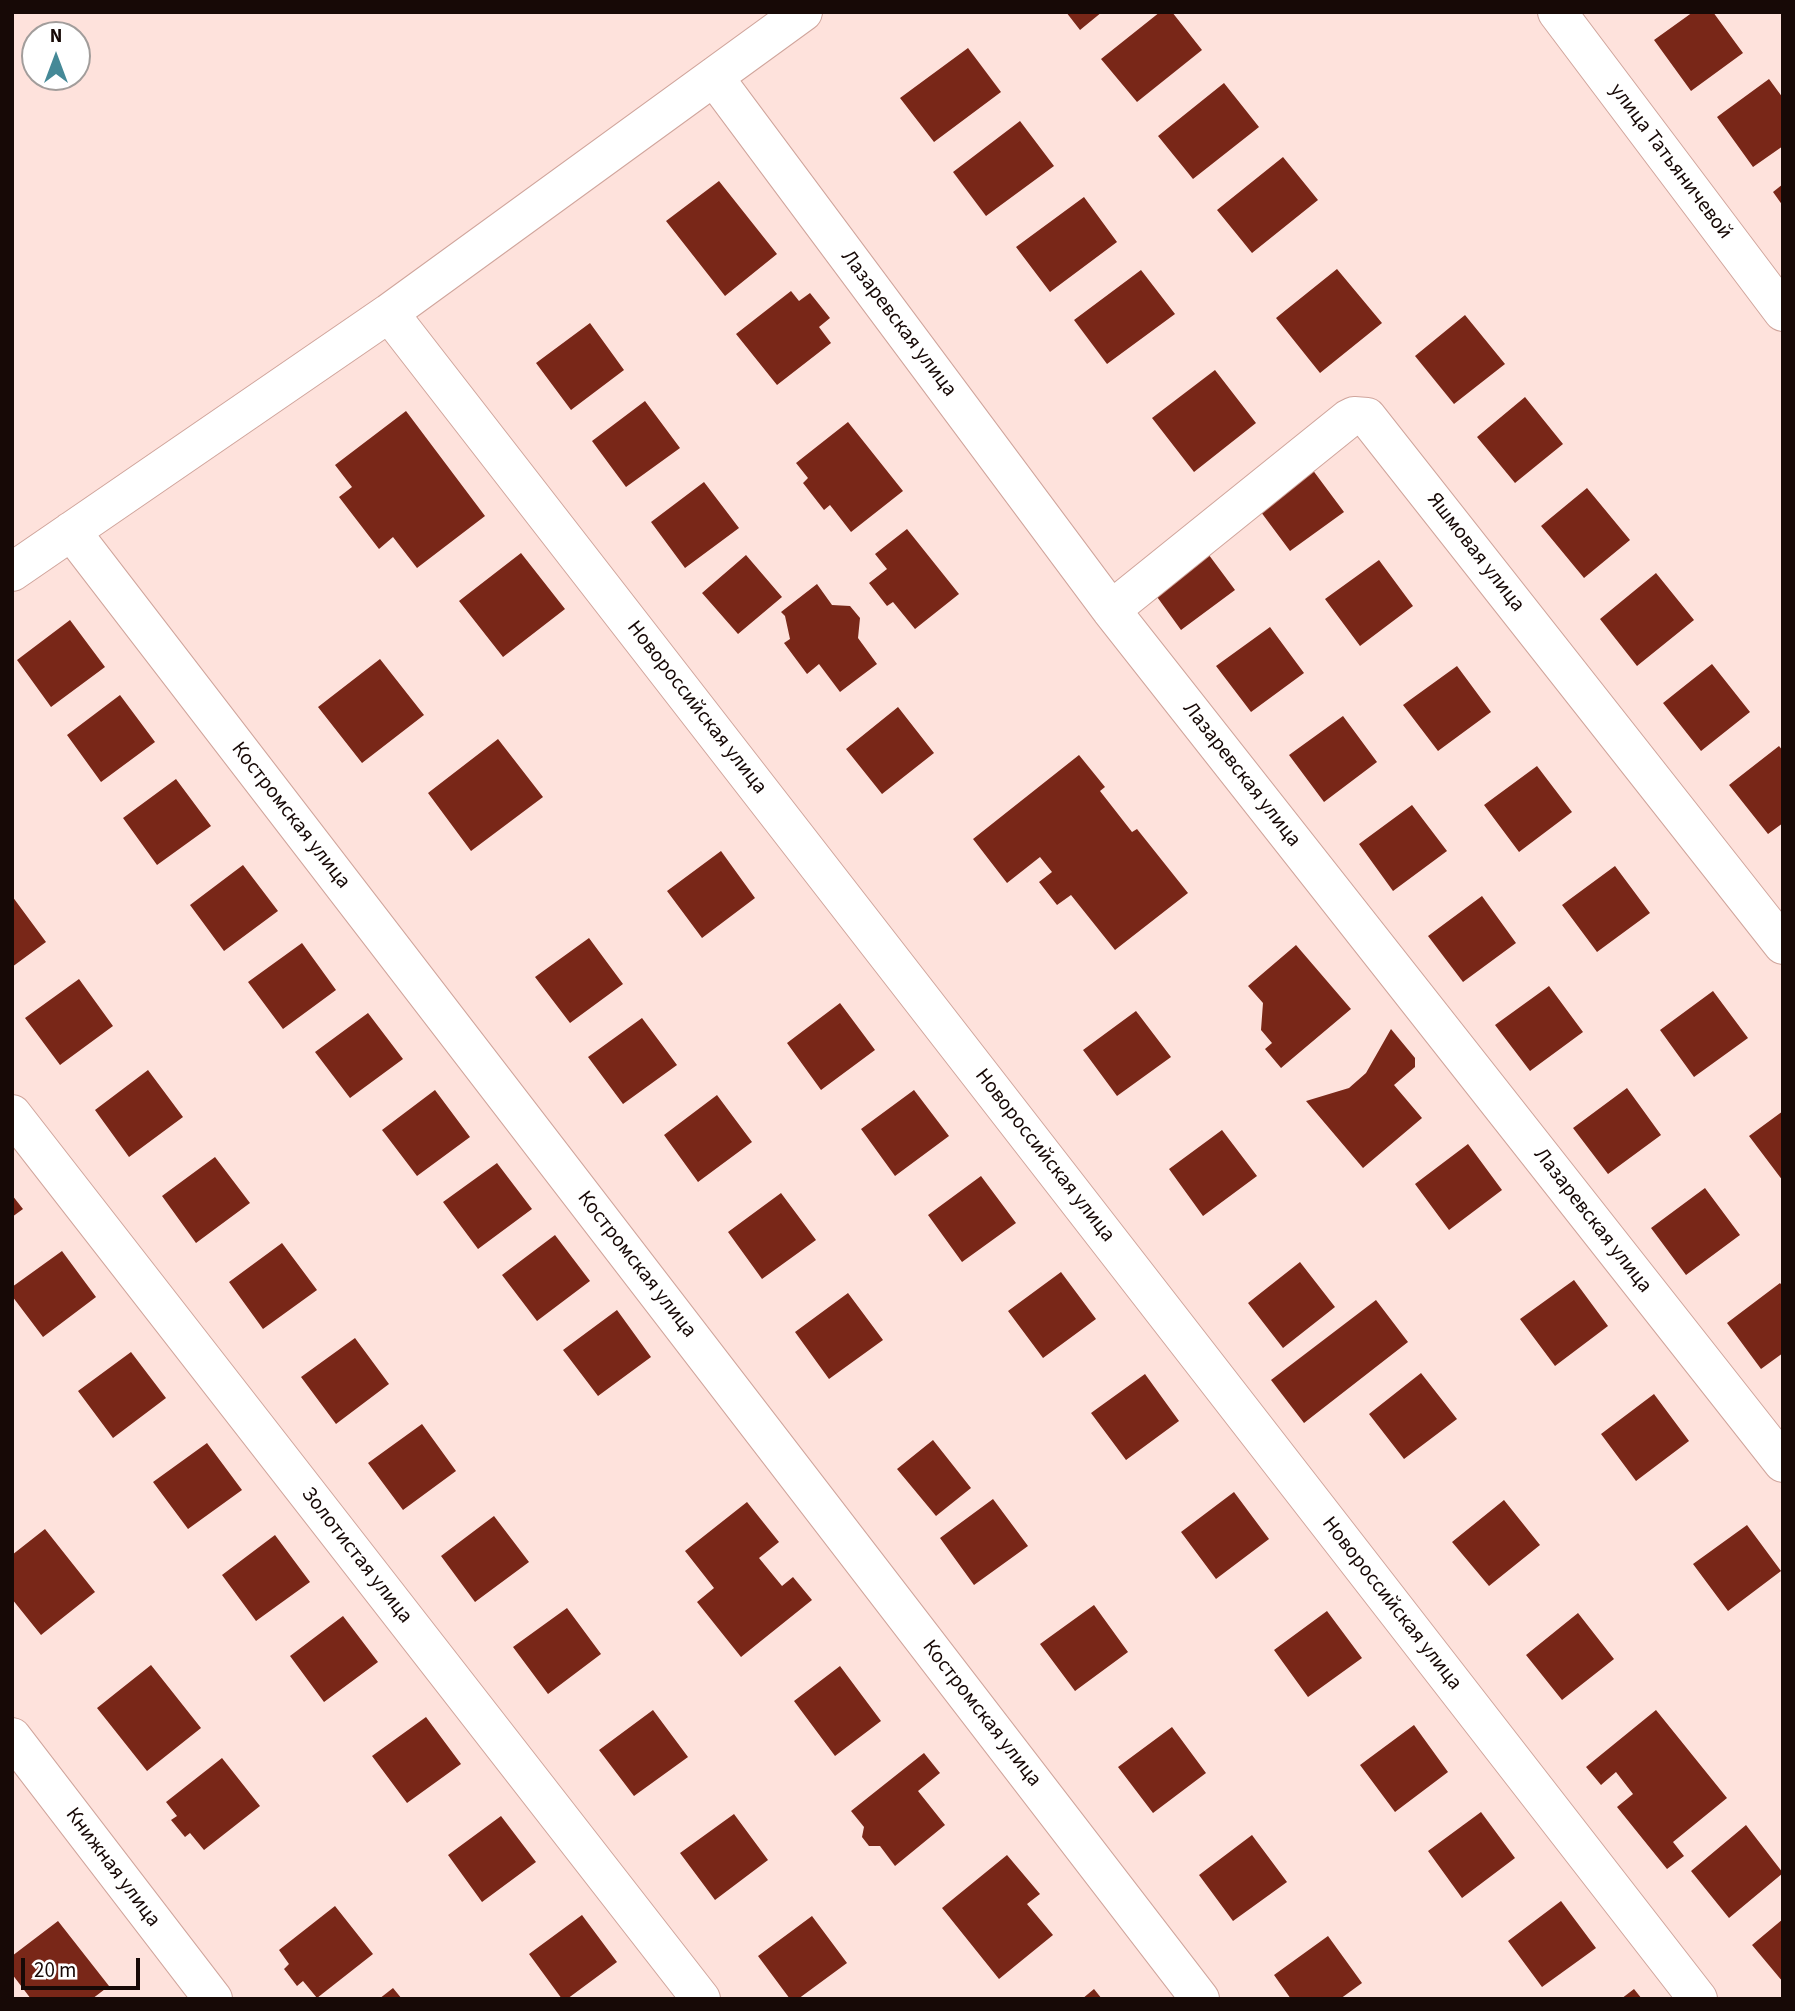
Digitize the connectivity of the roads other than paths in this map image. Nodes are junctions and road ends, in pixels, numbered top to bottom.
1 (803, 12) edge
2 (1557, 12) edge
3 (714, 77) junction
4 (1783, 312) edge
5 (389, 313) junction
6 (71, 531) junction
7 (12, 572) edge
8 (1111, 610) junction
9 (1783, 945) edge
10 (12, 1114) edge
11 (1783, 1463) edge
12 (12, 1737) edge
13 (213, 1999) edge
14 (701, 1999) edge
15 (1200, 1999) edge
16 (1698, 1999) edge

1 - 3 street
2 - 4 street, улица Татьяничевой
3 - 5 street
3 - 8 street, Лазаревская улица
5 - 6 street
5 - 16 street, Новороссийская улица
6 - 7 street
6 - 15 street, Костромская улица
8 - 9 street, Яшмовая улица
8 - 11 street, Лазаревская улица
10 - 14 street, Золотистая улица
12 - 13 street, Книжная улица

